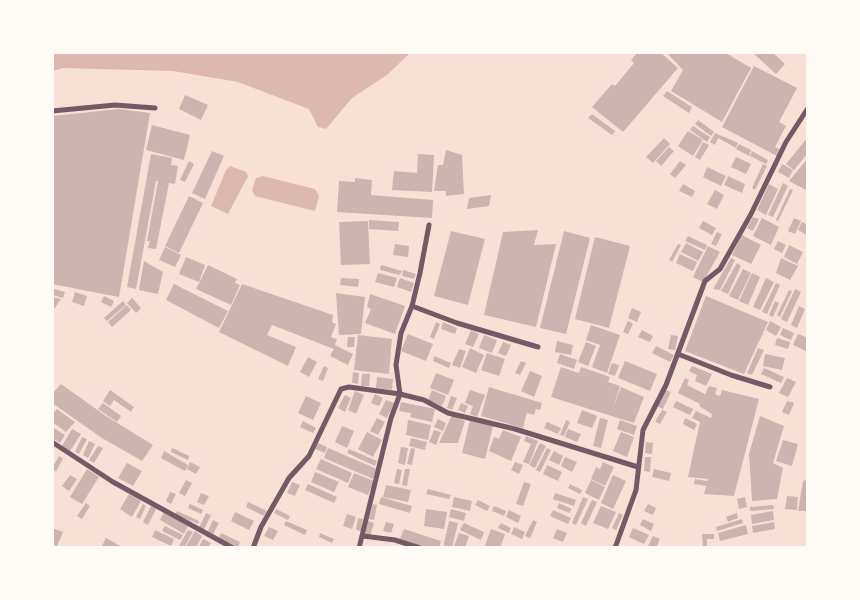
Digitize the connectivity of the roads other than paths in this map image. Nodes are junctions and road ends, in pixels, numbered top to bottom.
1 (155, 108) dead end
2 (808, 108) edge
3 (52, 110) edge
4 (429, 225) dead end
5 (412, 306) junction
6 (538, 348) dead end
7 (678, 354) junction
8 (770, 387) dead end
9 (400, 394) junction
10 (52, 442) edge
11 (638, 467) junction
12 (363, 536) junction
13 (232, 548) edge
14 (253, 548) edge
15 (359, 548) edge
16 (420, 548) edge
17 (615, 548) edge

1 - 3 street
2 - 7 street
4 - 5 street
5 - 6 street
5 - 9 street
7 - 8 street
7 - 11 street
9 - 11 street
9 - 12 street
9 - 14 street
10 - 13 street
11 - 17 street
12 - 15 street
12 - 16 street

